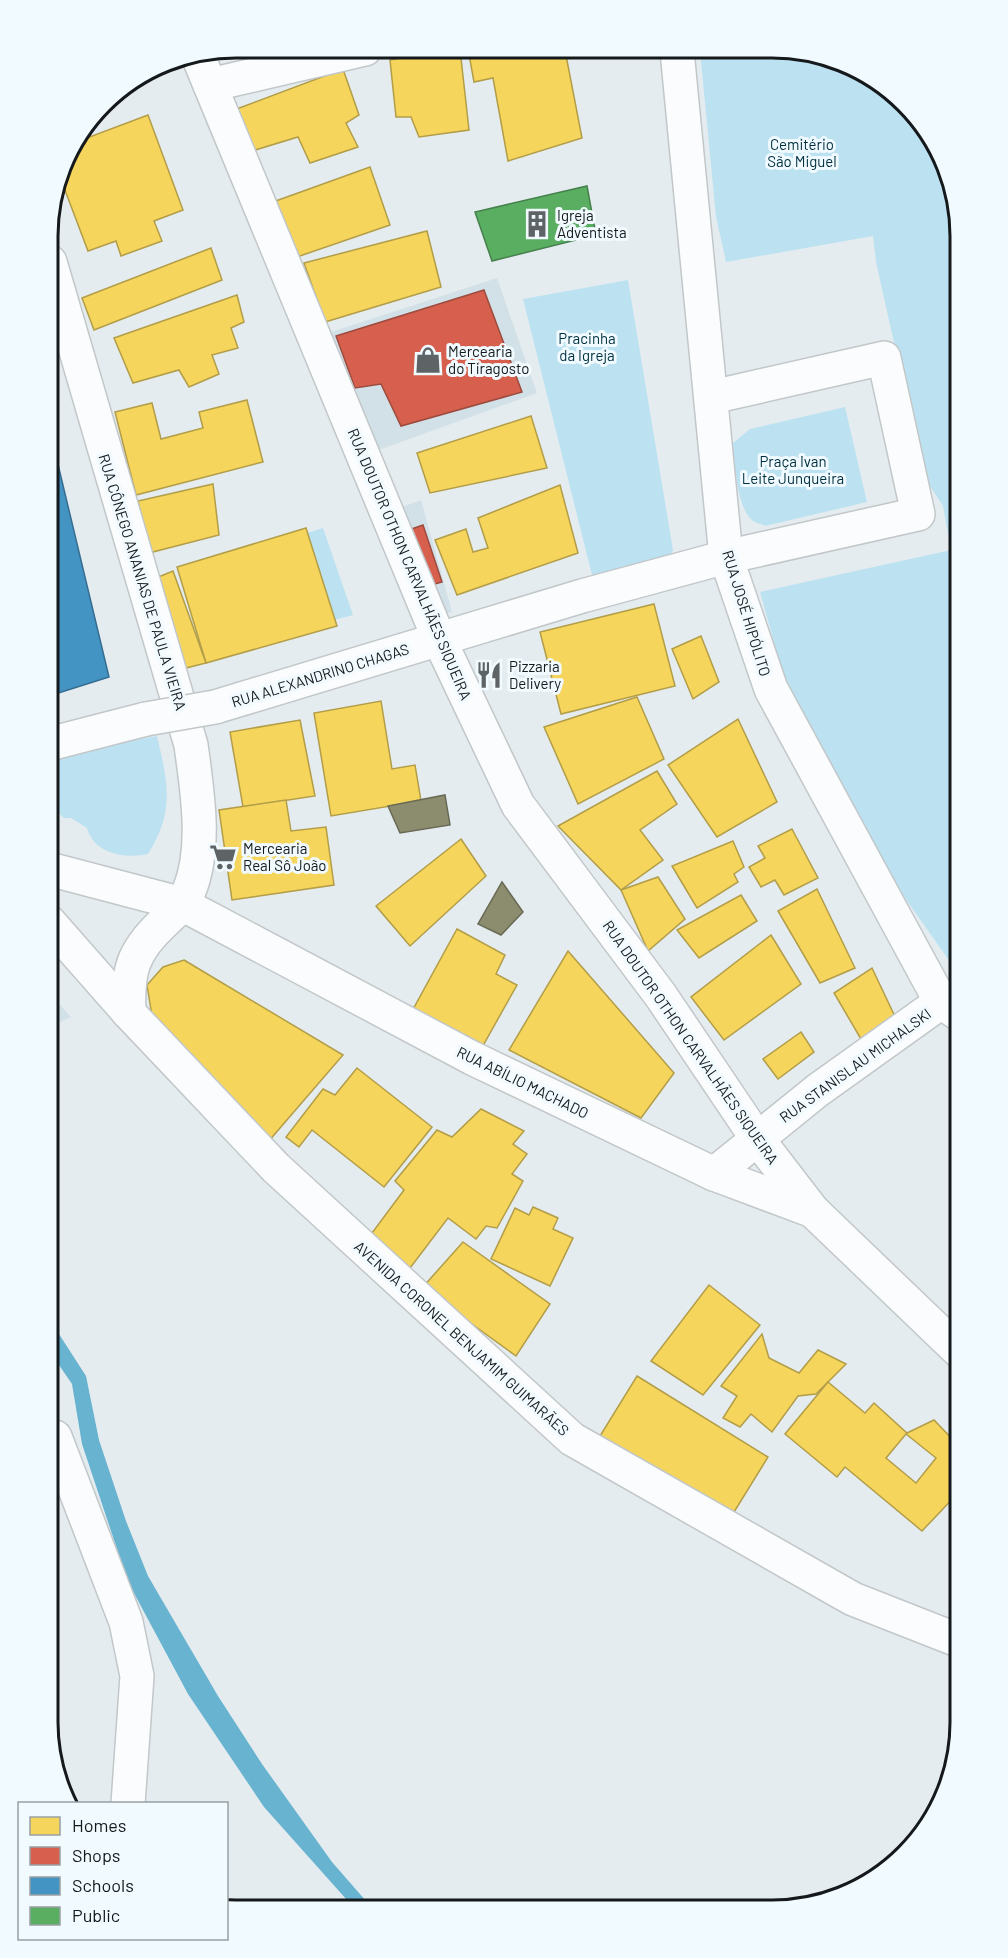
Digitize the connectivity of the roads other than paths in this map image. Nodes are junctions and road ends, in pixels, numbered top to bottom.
1 (678, 58) edge
2 (323, 59) edge
3 (201, 62) edge
4 (210, 85) junction
5 (59, 293) edge
6 (712, 397) junction
7 (726, 556) junction
8 (439, 639) junction
9 (59, 742) edge
10 (199, 847) junction
11 (59, 871) edge
12 (103, 883) junction
13 (182, 904) junction
14 (59, 933) edge
15 (949, 1008) edge
16 (950, 1009) edge
17 (129, 1013) junction
18 (756, 1137) junction
19 (714, 1174) junction
20 (813, 1211) junction
21 (949, 1342) edge
22 (58, 1443) edge
23 (949, 1637) edge
24 (128, 1802) edge

1 - 6 street, RUA JOSÉ HIPÓLITO
2 - 4 street
3 - 4 street, RUA DOUTOR OTHON CARVALHÃES SIQUEIRA
4 - 8 street, RUA DOUTOR OTHON CARVALHÃES SIQUEIRA
5 - 10 street, RUA CÔNEGO ANANIAS DE PAULA VIEIRA
6 - 7 street, RUA JOSÉ HIPÓLITO
6 - 7 street
7 - 8 street, RUA ALEXANDRINO CHAGAS
7 - 15 street, RUA JOSÉ HIPÓLITO
8 - 9 street, RUA ALEXANDRINO CHAGAS, bridge
8 - 18 street, RUA DOUTOR OTHON CARVALHÃES SIQUEIRA
10 - 12 street
10 - 13 street, RUA CÔNEGO ANANIAS DE PAULA VIEIRA
11 - 12 street, RUA ABÍLIO MACHADO
12 - 13 street, RUA ABÍLIO MACHADO
13 - 17 street
13 - 19 street, RUA ABÍLIO MACHADO
14 - 17 street, AVENIDA CORONEL BENJAMIM GUIMARÃES
16 - 18 street, RUA STANISLAU MICHALSKI
17 - 23 street, AVENIDA CORONEL BENJAMIM GUIMARÃES
18 - 19 street, RUA STANISLAU MICHALSKI
18 - 20 street, RUA DOUTOR OTHON CARVALHÃES SIQUEIRA
19 - 20 street, RUA ABÍLIO MACHADO
20 - 21 street, RUA ABÍLIO MACHADO
22 - 24 street

